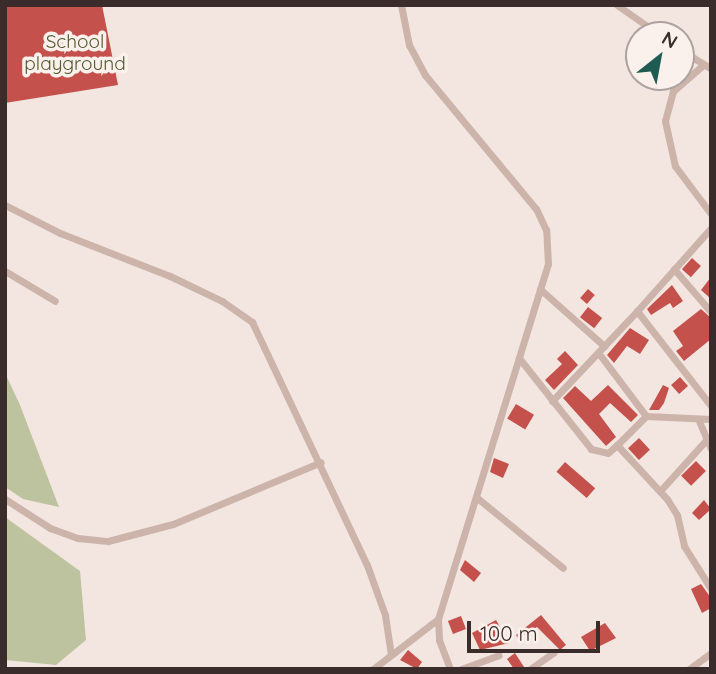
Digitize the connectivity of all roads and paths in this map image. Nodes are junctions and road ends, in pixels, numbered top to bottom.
1 (401, 5) edge
2 (617, 5) edge
3 (640, 21) edge
4 (707, 67) edge
5 (5, 205) edge
6 (711, 214) edge
7 (711, 228) edge
8 (674, 269) junction
9 (5, 271) edge
10 (540, 289) junction
11 (55, 301) dead end
12 (637, 312) junction
13 (711, 312) edge
14 (604, 346) junction
15 (600, 355) junction
16 (519, 358) junction
17 (552, 401) junction
18 (711, 406) edge
19 (646, 416) junction
20 (711, 419) edge
21 (699, 421) junction
22 (707, 439) junction
23 (617, 446) junction
24 (711, 449) edge
25 (321, 462) junction
26 (660, 491) junction
27 (476, 497) junction
28 (5, 499) edge
29 (564, 568) dead end
30 (711, 589) edge
31 (438, 619) junction
32 (554, 652) dead end
33 (711, 653) edge
34 (391, 655) junction
35 (499, 655) dead end
36 (373, 669) edge
37 (450, 669) edge
38 (461, 669) edge
39 (530, 669) edge
40 (689, 669) edge

1 - 10 street
2 - 3 street
4 - 6 street
5 - 25 street
7 - 8 street
8 - 12 street
8 - 13 street
9 - 11 street
10 - 14 street
10 - 16 street
12 - 14 street
12 - 18 street
14 - 15 street
15 - 17 street
15 - 19 street
16 - 17 street
16 - 27 street
17 - 23 street
19 - 21 street
19 - 23 street
20 - 21 street
21 - 22 street
22 - 24 street
22 - 26 street
23 - 26 street
25 - 28 street
25 - 34 street
26 - 30 street
27 - 29 street
27 - 31 street
31 - 34 street
31 - 37 street
32 - 39 street
33 - 40 street
34 - 36 street
35 - 38 street

